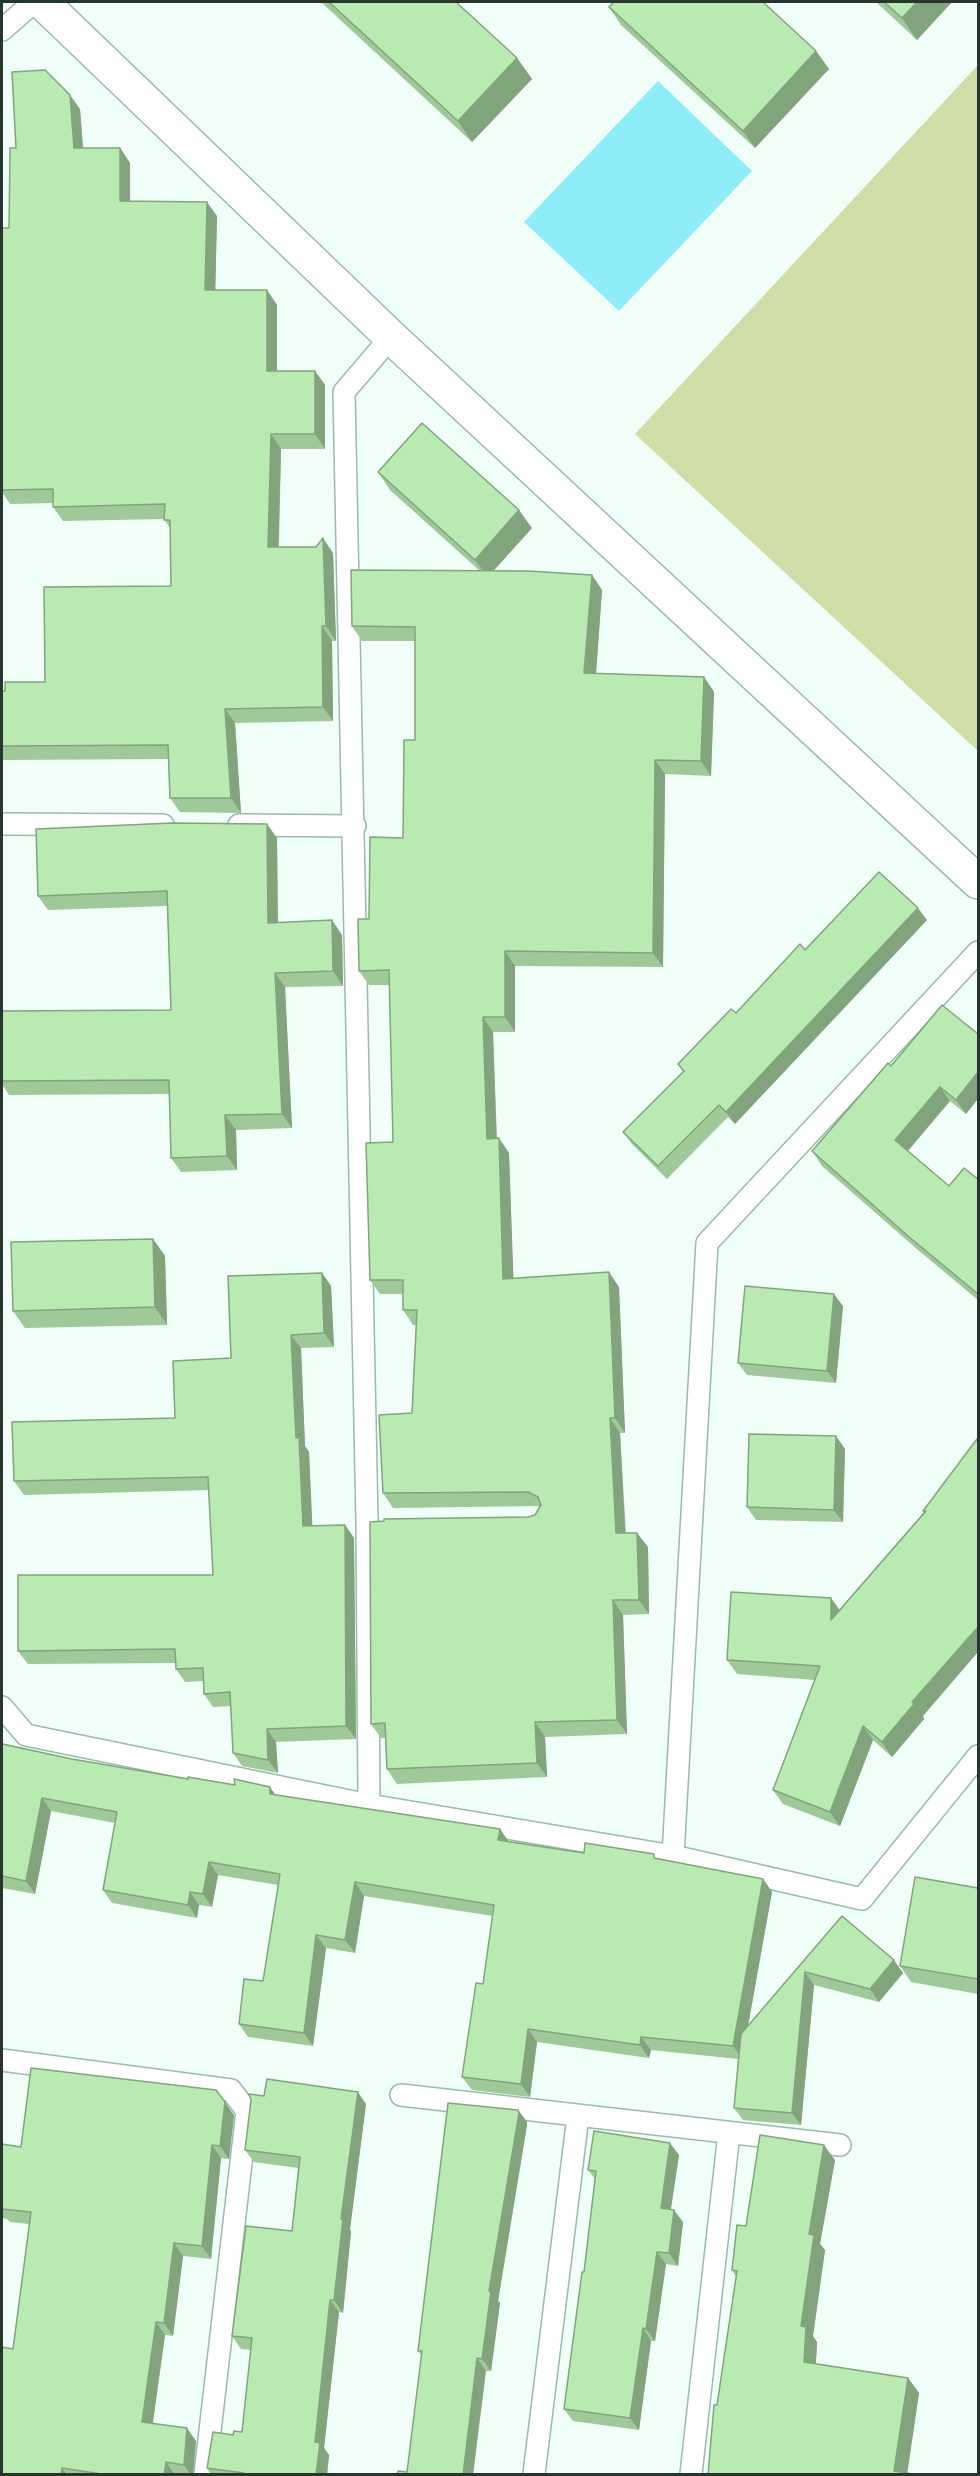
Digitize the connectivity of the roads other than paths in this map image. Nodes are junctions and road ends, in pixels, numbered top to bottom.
1 (34, 2) edge
2 (42, 2) edge
3 (2, 30) edge
4 (391, 337) junction
5 (2, 824) edge
6 (178, 825) edge
7 (213, 825) edge
8 (355, 826) junction
9 (978, 882) edge
10 (978, 952) edge
11 (367, 1521) junction
12 (390, 1521) edge
13 (2, 1707) edge
14 (978, 1756) edge
15 (369, 1805) junction
16 (673, 1856) junction
17 (2, 2060) edge
18 (401, 2095) dead end
19 (578, 2116) junction
20 (729, 2133) junction
21 (840, 2145) dead end
22 (206, 2475) edge
23 (534, 2475) edge
24 (691, 2475) edge

1 - 3 lane
2 - 4 street
4 - 8 lane
4 - 9 street
5 - 6 lane
7 - 8 lane
8 - 11 lane
10 - 16 lane
11 - 12 lane
11 - 15 lane
13 - 15 lane
14 - 16 lane
15 - 16 lane
17 - 22 lane
18 - 19 lane
19 - 20 lane
19 - 23 lane
20 - 21 lane
20 - 24 lane

